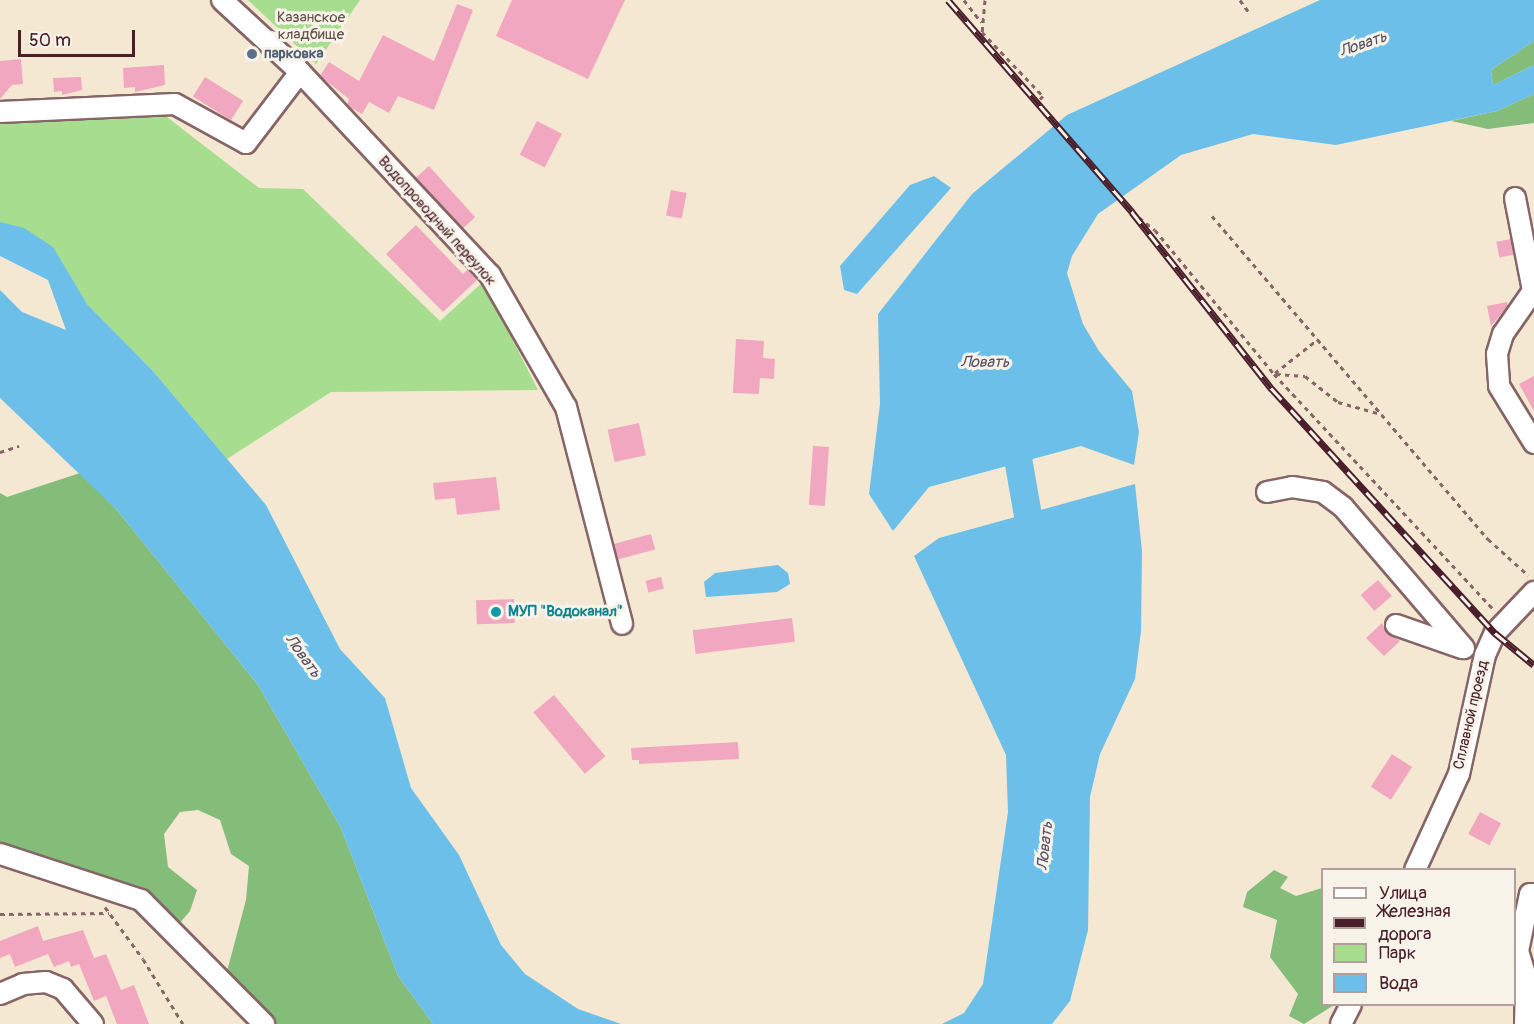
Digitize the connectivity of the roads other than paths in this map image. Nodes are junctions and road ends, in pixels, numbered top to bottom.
1 (222, 0) edge
2 (300, 72) junction
3 (0, 112) edge
4 (1515, 198) dead end
5 (1534, 443) edge
6 (1267, 492) dead end
7 (1534, 592) edge
8 (622, 624) dead end
9 (1396, 625) dead end
10 (1464, 648) junction
11 (1485, 655) junction
12 (0, 854) edge
13 (1416, 868) edge
14 (1534, 894) edge
15 (1516, 951) edge
16 (0, 994) edge
17 (1350, 1006) edge
18 (252, 1019) edge
19 (93, 1024) edge
20 (1341, 1024) edge
21 (1525, 1024) edge

1 - 2 street, Водопроводный переулок
2 - 3 street
2 - 8 street, Водопроводный переулок
4 - 5 street
6 - 10 street
7 - 11 street, Сплавной проезд
9 - 10 street
10 - 11 street
11 - 13 street, Сплавной проезд
12 - 18 street
14 - 15 street
15 - 21 street
16 - 19 street
17 - 20 street

